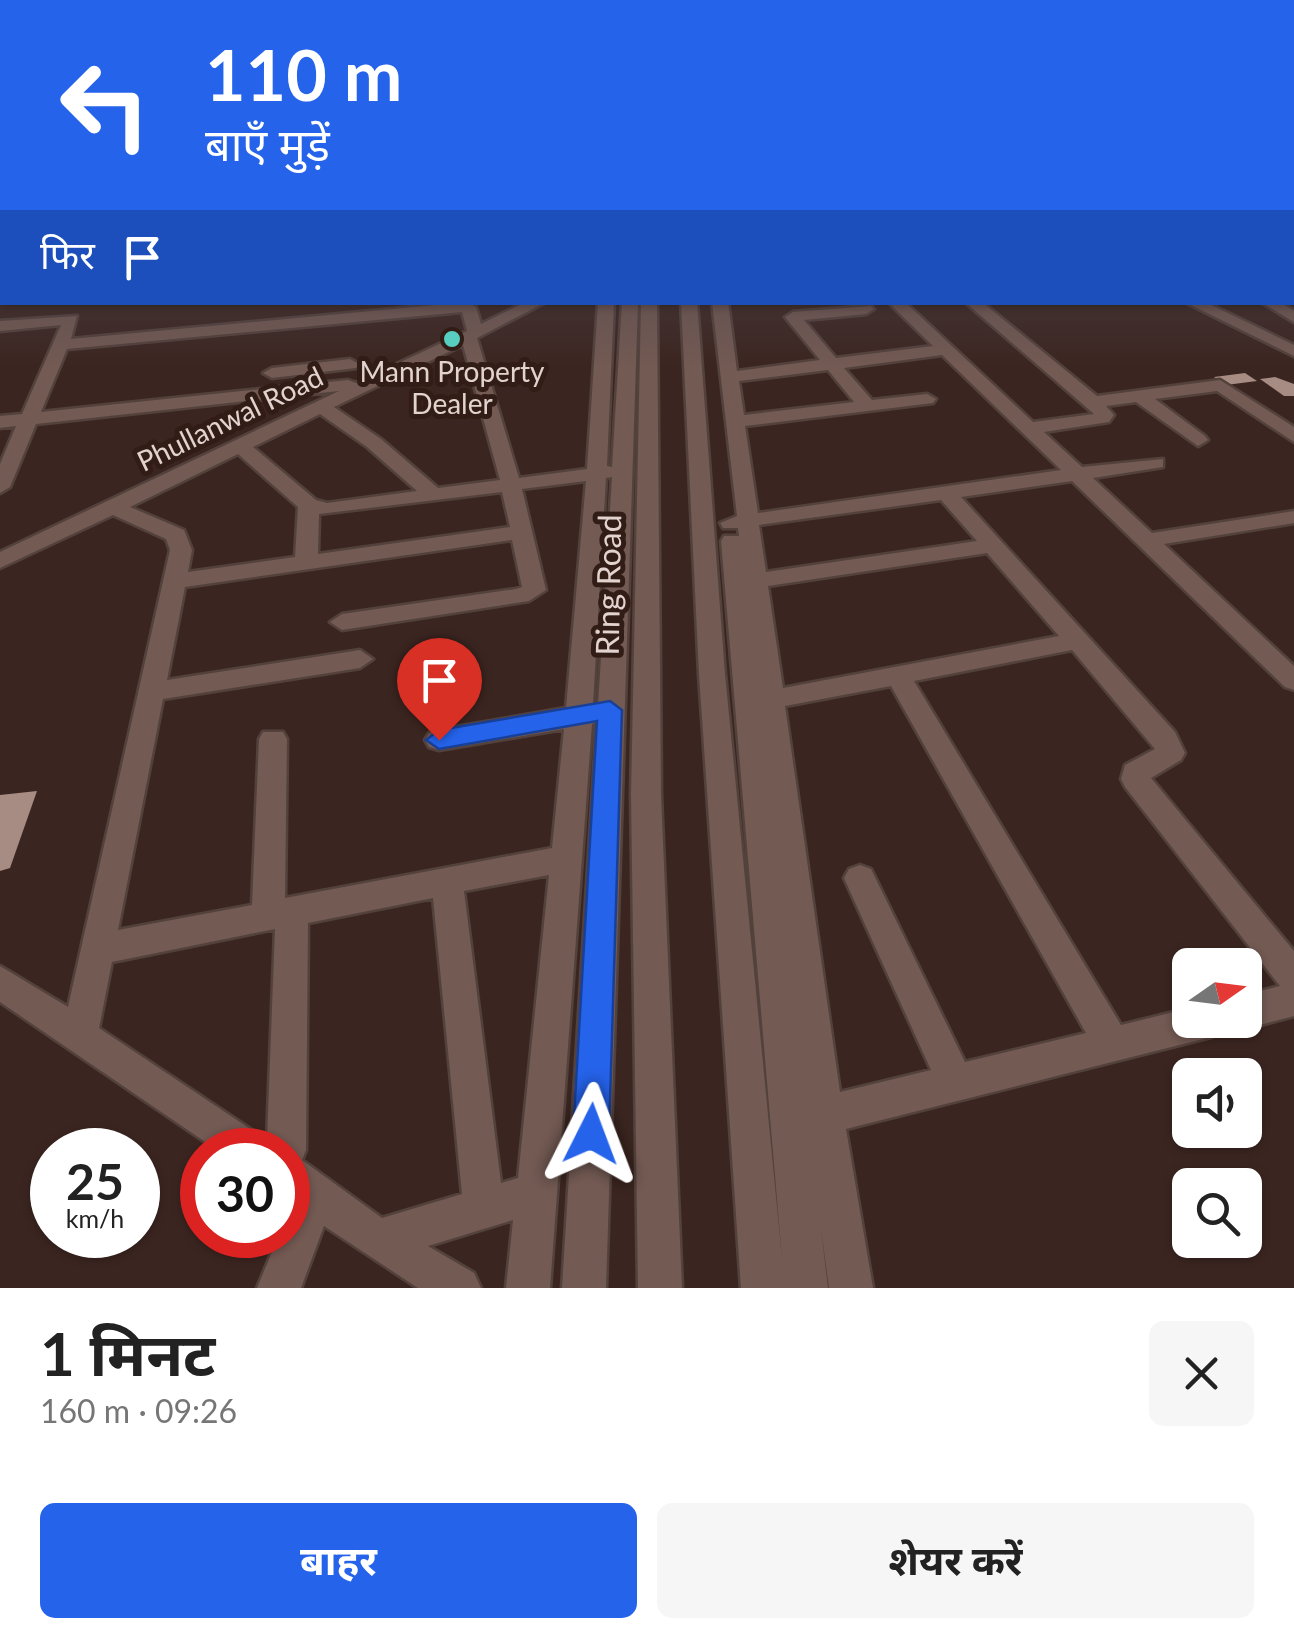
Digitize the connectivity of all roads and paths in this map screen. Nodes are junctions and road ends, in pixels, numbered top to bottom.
1 (468, 305) edge
2 (533, 305) edge
3 (606, 305) edge
4 (630, 305) edge
5 (650, 305) edge
6 (689, 305) edge
7 (706, 305) edge
8 (720, 305) edge
9 (899, 305) edge
10 (976, 305) edge
11 (1198, 305) edge
12 (863, 306) edge
13 (75, 311) edge
14 (0, 326) edge
15 (472, 334) junction
16 (349, 341) junction
17 (60, 345) junction
18 (943, 350) junction
19 (1294, 351) edge
20 (834, 364) junction
21 (272, 373) dead end
22 (729, 376) junction
23 (348, 389) junction
24 (1140, 396) junction
25 (926, 399) dead end
26 (1093, 402) junction
27 (867, 406) junction
28 (321, 407) junction
29 (26, 420) junction
30 (0, 422) edge
31 (734, 422) junction
32 (1027, 429) junction
33 (1294, 436) edge
34 (1198, 440) dead end
35 (239, 445) junction
36 (1156, 462) dead end
37 (609, 472) junction
38 (1078, 474) junction
39 (512, 484) junction
40 (0, 487) edge
41 (946, 494) junction
42 (434, 495) junction
43 (309, 505) junction
44 (111, 506) junction
45 (1294, 517) edge
46 (739, 522) junction
47 (523, 532) junction
48 (1148, 540) junction
49 (994, 545) junction
50 (0, 562) edge
51 (306, 563) junction
52 (604, 575) junction
53 (176, 581) junction
54 (746, 584) junction
55 (342, 622) dead end
56 (1078, 642) junction
57 (360, 659) dead end
58 (898, 676) junction
59 (1293, 679) edge
60 (155, 692) junction
61 (758, 702) junction
62 (610, 710) junction
63 (578, 716) junction
64 (274, 740) dead end
65 (439, 740) dead end
66 (567, 858) junction
67 (860, 878) dead end
68 (447, 879) junction
69 (280, 913) junction
70 (95, 950) junction
71 (1294, 977) edge
72 (0, 982) edge
73 (1294, 999) edge
74 (1262, 1007) edge
75 (1172, 1030) edge
76 (80, 1034) junction
77 (1114, 1045) junction
78 (956, 1084) junction
79 (824, 1114) junction
80 (788, 1125) junction
81 (219, 1128) edge
82 (285, 1128) edge
83 (310, 1190) edge
84 (540, 1192) junction
85 (484, 1211) junction
86 (377, 1240) junction
87 (286, 1258) edge
88 (279, 1288) edge
89 (459, 1288) edge
90 (528, 1288) edge
91 (584, 1288) edge
92 (660, 1288) edge
93 (764, 1288) edge
94 (806, 1288) edge
95 (851, 1288) edge

1 - 15 street
1 - 16 street
2 - 15 street, Phullanwal Road
3 - 37 street
4 - 37 street
5 - 92 street, Ring Road
6 - 93 street
7 - 46 street
8 - 22 street
9 - 12 street
9 - 18 street
10 - 26 street
11 - 19 street
12 - 20 street
13 - 14 street
13 - 17 street
15 - 23 street, Phullanwal Road
15 - 39 street
16 - 17 street
16 - 21 street
16 - 23 street
17 - 29 street
18 - 20 street
18 - 32 street
20 - 22 street
20 - 27 street
22 - 31 street
23 - 28 street, Phullanwal Road
23 - 29 street
24 - 26 street
24 - 33 street
24 - 34 street
25 - 27 street
26 - 32 street
27 - 31 street
28 - 35 street, Phullanwal Road
28 - 42 street
29 - 30 street
29 - 40 street
31 - 46 street
32 - 38 street
35 - 43 street
35 - 44 street, Phullanwal Road
36 - 38 street
37 - 39 street
37 - 52 street
38 - 41 street
38 - 48 street
39 - 42 street
39 - 47 street
41 - 46 street
41 - 49 street
42 - 43 street
43 - 51 street
44 - 50 street, Phullanwal Road
44 - 53 street
45 - 48 street
46 - 54 street
47 - 51 street
47 - 55 street
48 - 59 street
49 - 54 street
49 - 56 street
51 - 53 street
52 - 62 street
52 - 63 street
53 - 60 street
54 - 61 street
56 - 58 street
56 - 71 street
57 - 60 street
58 - 61 street
58 - 77 street
60 - 70 street
61 - 79 street
61 - 80 street
62 - 63 street
62 - 91 street
63 - 65 street
63 - 66 street
64 - 69 street
66 - 68 street
66 - 84 street
67 - 78 street
68 - 69 street
68 - 85 street
69 - 70 street
69 - 82 street
70 - 76 street
72 - 76 street
73 - 74 street
75 - 77 street
76 - 81 street
77 - 78 street
78 - 79 street
79 - 80 street
79 - 95 street
80 - 94 street
83 - 86 street
84 - 85 street
84 - 90 street
85 - 86 street
86 - 89 street
87 - 88 street

